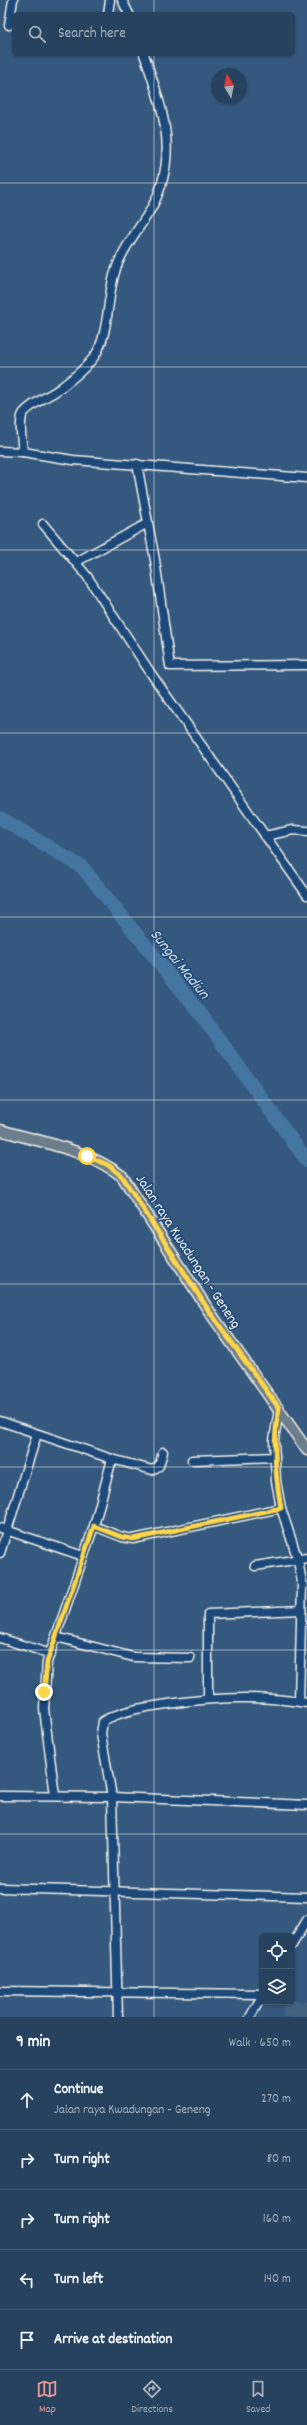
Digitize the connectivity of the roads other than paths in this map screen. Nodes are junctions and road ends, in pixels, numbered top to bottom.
1 (13, 0) edge
2 (110, 0) edge
3 (122, 0) edge
4 (108, 12) edge
5 (129, 12) edge
6 (9, 25) dead end
7 (145, 56) edge
8 (0, 451) edge
9 (23, 452) junction
10 (137, 464) junction
11 (307, 478) edge
12 (148, 523) junction
13 (43, 524) dead end
14 (76, 562) junction
15 (307, 665) edge
16 (307, 671) edge
17 (307, 831) edge
18 (265, 836) junction
19 (307, 895) edge
20 (0, 1130) edge
21 (279, 1408) junction
22 (0, 1422) edge
23 (37, 1434) junction
24 (307, 1450) edge
25 (163, 1452) dead end
26 (275, 1456) junction
27 (112, 1459) junction
28 (192, 1460) dead end
29 (281, 1508) junction
30 (94, 1526) junction
31 (4, 1529) edge
32 (0, 1553) edge
33 (83, 1556) junction
34 (307, 1558) edge
35 (298, 1560) junction
36 (255, 1566) dead end
37 (301, 1610) junction
38 (56, 1637) junction
39 (0, 1638) edge
40 (51, 1654) junction
41 (190, 1658) dead end
42 (304, 1662) edge
43 (208, 1698) junction
44 (303, 1702) edge
45 (0, 1796) edge
46 (55, 1796) junction
47 (112, 1797) junction
48 (307, 1805) edge
49 (0, 1888) edge
50 (113, 1891) junction
51 (307, 1897) edge
52 (307, 1920) edge
53 (295, 1940) edge
54 (0, 1991) edge
55 (117, 1994) junction
56 (259, 1995) edge
57 (259, 2000) edge
58 (118, 2017) edge
59 (250, 2017) edge

1 - 6 street
2 - 4 street
3 - 5 street
7 - 9 street
8 - 9 street
9 - 10 street
10 - 11 street
10 - 12 street
12 - 14 street
12 - 15 street
13 - 14 street
14 - 18 street
15 - 16 street
17 - 18 street
18 - 19 street
20 - 21 main road, Jalan raya Kwadungan - Geneng
21 - 24 main road, Jalan raya Kwadungan - Geneng
21 - 26 street
22 - 23 street
23 - 27 street
23 - 31 street
25 - 27 street
26 - 28 street
26 - 29 street
27 - 30 street
29 - 30 street
29 - 35 street
30 - 33 street
31 - 32 street
31 - 33 street
33 - 38 street
34 - 35 street
35 - 36 street
35 - 37 street
37 - 42 street
37 - 43 street
38 - 40 street
38 - 41 street
39 - 40 street
40 - 46 street
42 - 44 street
43 - 44 street
43 - 47 street
45 - 46 street
46 - 47 street
47 - 48 street
47 - 50 street
49 - 50 street
50 - 51 street
50 - 55 street
52 - 53 street
54 - 55 street
55 - 56 street
55 - 58 street
57 - 59 street

